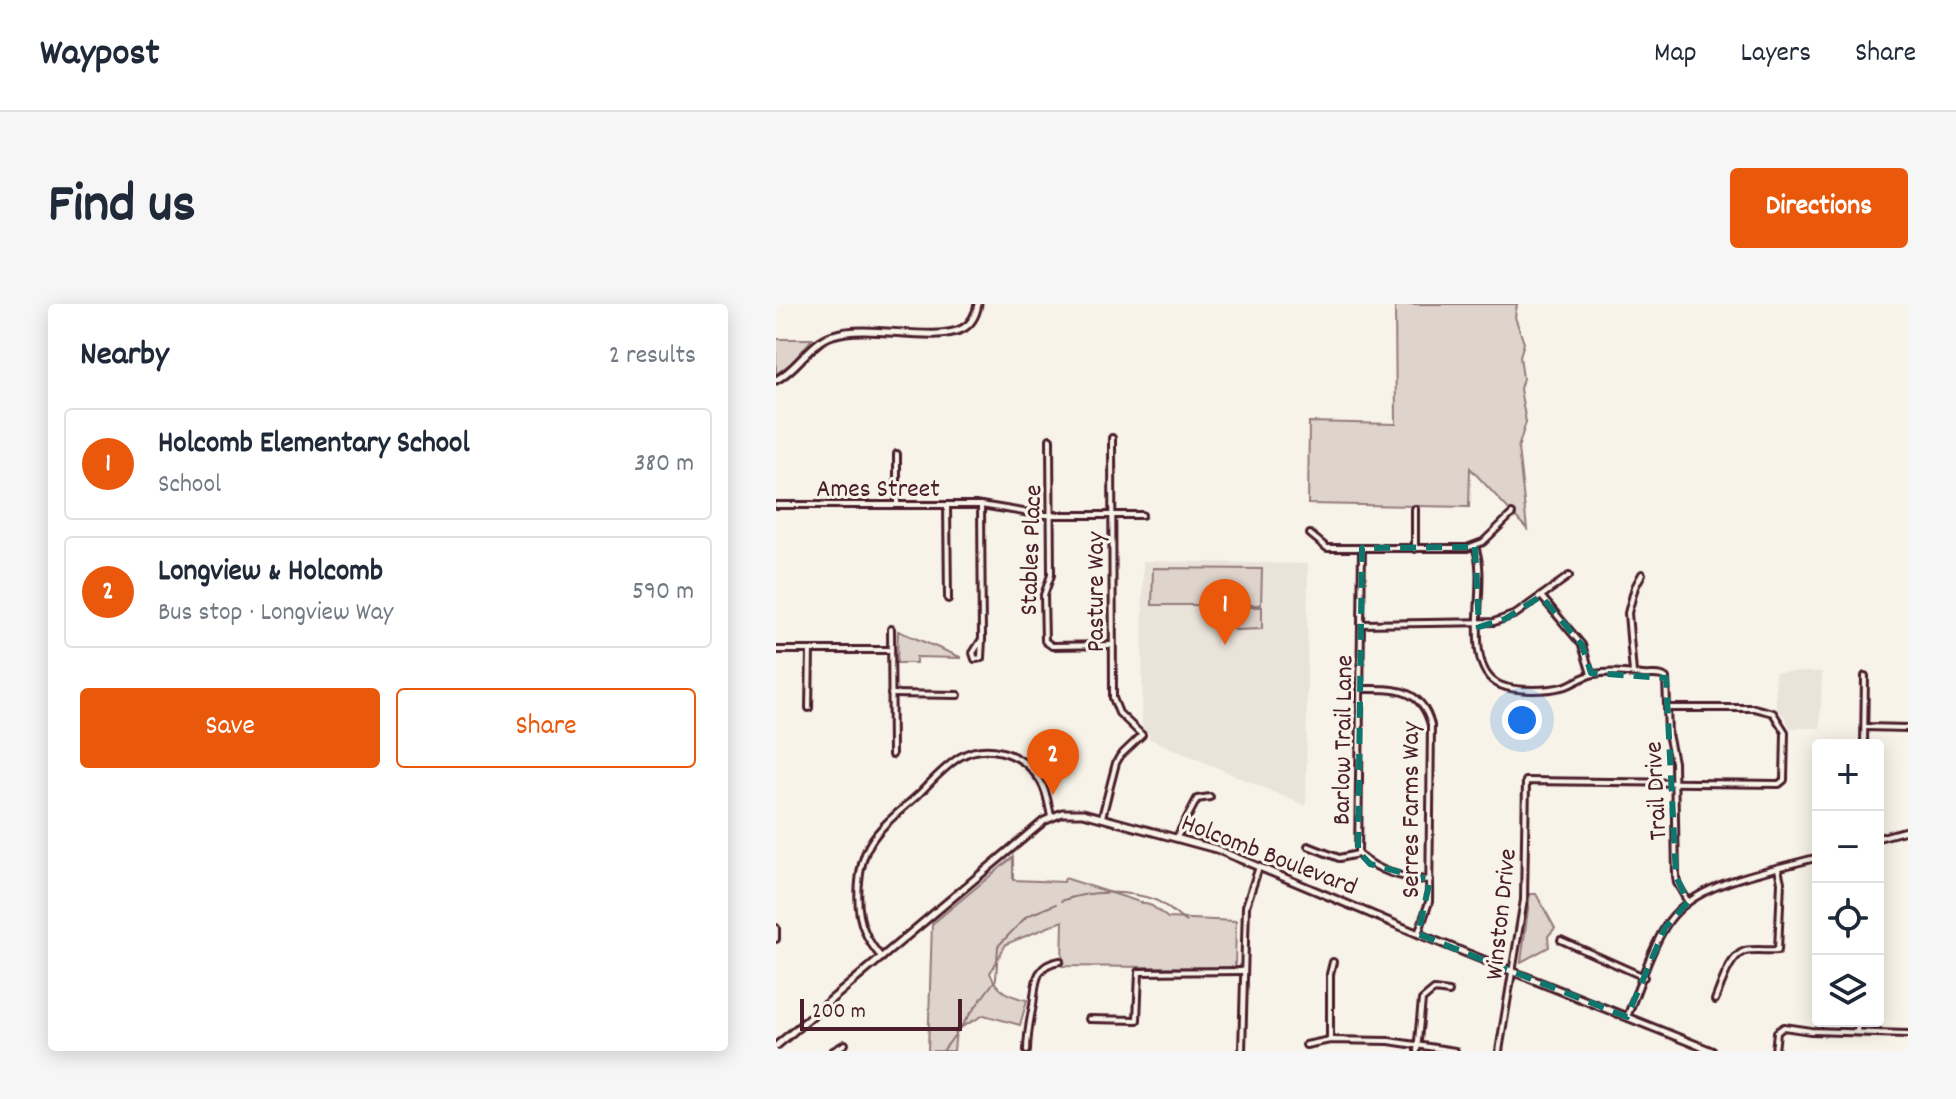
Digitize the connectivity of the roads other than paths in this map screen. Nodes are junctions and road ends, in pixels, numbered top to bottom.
1 (978, 304) edge
2 (776, 380) edge
3 (1112, 438) dead end
4 (1050, 439) dead end
5 (897, 454) dead end
6 (776, 505) edge
7 (897, 505) junction
8 (947, 505) junction
9 (981, 505) junction
10 (1415, 509) dead end
11 (1512, 514) dead end
12 (1050, 515) junction
13 (1112, 515) junction
14 (1142, 515) dead end
15 (1310, 534) dead end
16 (1475, 547) junction
17 (1362, 548) junction
18 (1415, 549) junction
19 (1642, 574) dead end
20 (1569, 576) dead end
21 (1541, 596) junction
22 (948, 599) dead end
23 (1361, 624) junction
24 (1479, 624) junction
25 (891, 629) dead end
26 (982, 639) dead end
27 (1112, 645) junction
28 (776, 650) edge
29 (810, 650) junction
30 (891, 650) junction
31 (1633, 673) junction
32 (1591, 674) junction
33 (1865, 676) dead end
34 (1360, 689) junction
35 (891, 694) junction
36 (958, 695) dead end
37 (809, 708) dead end
38 (1667, 708) junction
39 (1865, 727) junction
40 (1908, 728) edge
41 (1864, 739) edge
42 (892, 755) dead end
43 (1674, 782) junction
44 (1210, 797) dead end
45 (1051, 816) junction
46 (1102, 817) junction
47 (1908, 830) edge
48 (1884, 836) edge
49 (1177, 837) junction
50 (1308, 846) dead end
51 (1358, 854) junction
52 (1812, 859) edge
53 (1259, 867) junction
54 (1778, 869) junction
55 (1430, 880) junction
56 (1688, 902) junction
57 (776, 928) edge
58 (1418, 934) junction
59 (776, 939) edge
60 (1561, 940) dead end
61 (882, 958) junction
62 (1060, 961) dead end
63 (1333, 962) dead end
64 (1243, 971) junction
65 (1513, 972) junction
66 (1644, 977) junction
67 (1449, 992) dead end
68 (1715, 1000) dead end
69 (1627, 1017) junction
70 (1089, 1019) dead end
71 (1857, 1027) edge
72 (1857, 1032) junction
73 (1908, 1034) edge
74 (1330, 1040) junction
75 (845, 1044) dead end
76 (1306, 1045) dead end
77 (776, 1046) edge
78 (1418, 1048) edge
79 (833, 1051) edge
80 (1027, 1051) edge
81 (1242, 1051) edge
82 (1455, 1051) edge
83 (1499, 1051) edge
84 (1712, 1051) edge
85 (1775, 1051) edge

1 - 2 street
3 - 13 street, Pasture Way
4 - 12 street, Stables Place
5 - 7 street
6 - 7 street, Ames Street
7 - 8 street, Ames Street
8 - 9 street, Ames Street
8 - 22 street
9 - 12 street, Ames Street
9 - 26 street
10 - 18 street
11 - 16 street
12 - 13 street, Ames Street
12 - 27 street, Stables Place
13 - 14 street, Ames Street
13 - 27 street, Pasture Way
15 - 17 street
16 - 18 street
16 - 24 street
17 - 18 street
17 - 23 street, Barlow Trail Lane
19 - 31 street
20 - 21 street
21 - 24 street
21 - 32 street
23 - 24 street
23 - 34 street, Barlow Trail Lane
24 - 32 street
25 - 30 street
27 - 46 street, Pasture Way
28 - 29 street
29 - 30 street
29 - 37 street
30 - 35 street
31 - 32 street
31 - 38 street, Trail Drive
33 - 39 street
34 - 51 street, Barlow Trail Lane
34 - 55 street, Serres Farms Way
35 - 36 street
35 - 42 street
38 - 43 street, Trail Drive
38 - 43 street
39 - 40 street
39 - 41 street
43 - 56 street, Trail Drive
43 - 65 street, Winston Drive
44 - 49 street
45 - 46 street, Holcomb Boulevard
45 - 61 street
45 - 61 street
46 - 49 street, Holcomb Boulevard
47 - 48 street
49 - 53 street, Holcomb Boulevard
50 - 51 street
51 - 55 street, Barlow Trail Lane
52 - 54 street
53 - 58 street, Holcomb Boulevard
53 - 64 street
54 - 56 street
54 - 68 street
55 - 58 street, Serres Farms Way
56 - 66 street
57 - 59 street
58 - 65 street, Holcomb Boulevard
60 - 66 street
61 - 77 street
62 - 80 street
63 - 74 street
64 - 70 street
64 - 81 street
65 - 69 street, Holcomb Boulevard
65 - 83 street, Winston Drive
66 - 69 street
67 - 78 street
69 - 84 street, Holcomb Boulevard
71 - 72 street
72 - 73 street
72 - 85 street
74 - 76 street
74 - 78 street
75 - 79 street
78 - 82 street

